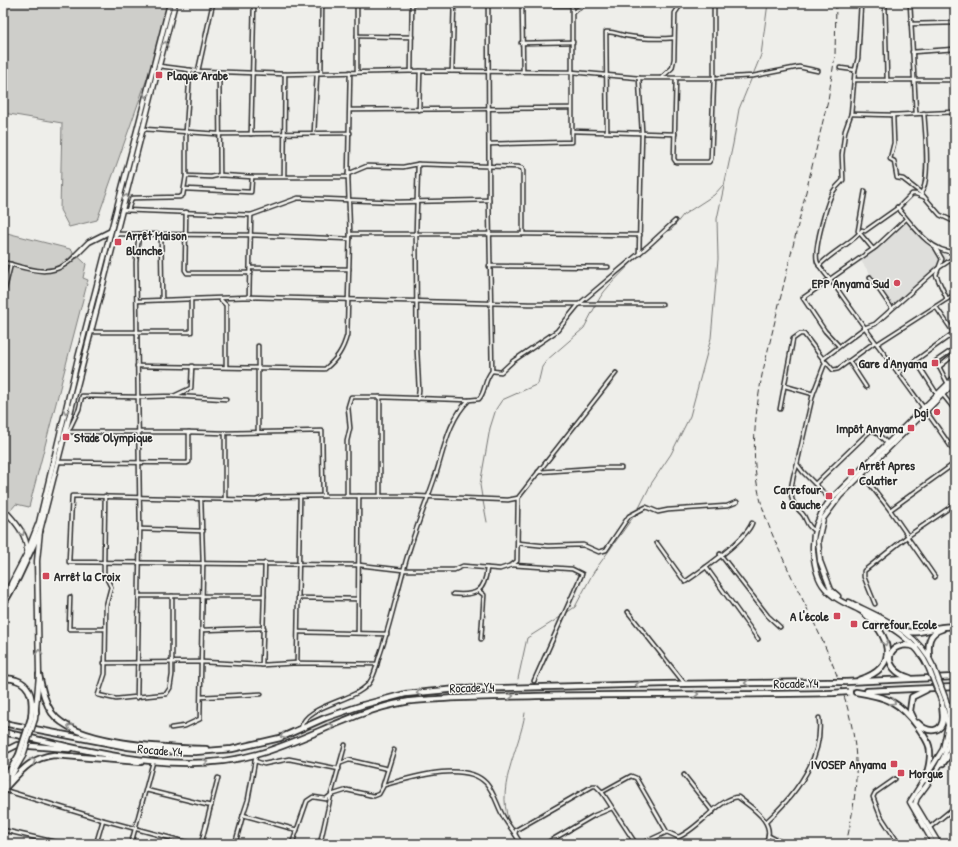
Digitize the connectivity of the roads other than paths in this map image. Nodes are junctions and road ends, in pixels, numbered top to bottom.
1 (170, 3) edge
2 (175, 3) edge
3 (213, 3) edge
4 (254, 3) edge
5 (322, 3) edge
6 (357, 3) edge
7 (408, 3) edge
8 (412, 3) edge
9 (454, 3) edge
10 (588, 3) edge
11 (682, 3) edge
12 (702, 3) edge
13 (714, 3) edge
14 (861, 3) edge
15 (885, 3) edge
16 (910, 3) edge
17 (488, 4) edge
18 (572, 4) edge
19 (522, 5) junction
20 (572, 12) junction
21 (955, 23) edge
22 (911, 24) junction
23 (357, 36) junction
24 (412, 37) junction
25 (674, 38) junction
26 (572, 42) junction
27 (522, 43) junction
28 (955, 50) edge
29 (912, 52) junction
30 (159, 66) junction
31 (840, 68) dead end
32 (190, 70) junction
33 (855, 70) junction
34 (198, 71) junction
35 (411, 71) junction
36 (420, 71) junction
37 (452, 71) junction
38 (523, 71) junction
39 (219, 72) junction
40 (350, 72) junction
41 (357, 72) junction
42 (488, 72) junction
43 (572, 72) junction
44 (818, 72) dead end
45 (253, 73) junction
46 (317, 73) junction
47 (321, 73) junction
48 (285, 74) junction
49 (605, 75) junction
50 (639, 78) junction
51 (662, 78) junction
52 (676, 78) junction
53 (714, 78) junction
54 (855, 80) junction
55 (955, 80) edge
56 (887, 81) junction
57 (914, 81) junction
58 (489, 108) junction
59 (571, 108) junction
60 (350, 110) junction
61 (419, 110) junction
62 (916, 112) junction
63 (955, 112) edge
64 (924, 113) junction
65 (851, 114) junction
66 (894, 115) junction
67 (143, 129) junction
68 (572, 131) junction
69 (607, 131) junction
70 (955, 131) edge
71 (186, 132) junction
72 (642, 132) junction
73 (314, 133) junction
74 (350, 133) junction
75 (218, 134) junction
76 (284, 134) junction
77 (675, 134) junction
78 (251, 135) junction
79 (489, 144) junction
80 (418, 164) junction
81 (489, 166) junction
82 (220, 174) junction
83 (348, 175) junction
84 (186, 176) junction
85 (284, 176) junction
86 (252, 177) junction
87 (185, 189) junction
88 (864, 191) dead end
89 (921, 193) junction
90 (924, 197) junction
91 (489, 200) junction
92 (349, 201) junction
93 (417, 201) junction
94 (897, 208) junction
95 (122, 210) junction
96 (128, 210) junction
97 (186, 212) junction
98 (251, 215) junction
99 (906, 219) junction
100 (675, 221) dead end
101 (955, 222) edge
102 (111, 231) junction
103 (115, 234) junction
104 (139, 234) junction
105 (350, 234) junction
106 (416, 234) junction
107 (490, 234) junction
108 (523, 234) junction
109 (640, 234) junction
110 (860, 234) junction
111 (161, 235) junction
112 (251, 235) junction
113 (185, 236) junction
114 (350, 239) junction
115 (934, 246) junction
116 (872, 249) junction
117 (955, 252) edge
118 (639, 254) junction
119 (76, 255) joint
120 (955, 257) edge
121 (3, 262) edge
122 (11, 264) junction
123 (489, 266) junction
124 (819, 266) junction
125 (608, 267) dead end
126 (251, 268) junction
127 (349, 269) junction
128 (937, 269) junction
129 (251, 273) junction
130 (870, 277) dead end
131 (831, 279) junction
132 (955, 294) edge
133 (3, 296) edge
134 (249, 297) junction
135 (220, 299) junction
136 (947, 299) junction
137 (162, 300) junction
138 (191, 300) junction
139 (347, 300) junction
140 (137, 301) junction
141 (417, 302) junction
142 (492, 303) junction
143 (579, 304) junction
144 (662, 304) dead end
145 (936, 306) junction
146 (891, 307) junction
147 (864, 328) junction
148 (89, 332) junction
149 (954, 332) edge
150 (136, 334) junction
151 (876, 343) junction
152 (258, 346) dead end
153 (839, 346) junction
154 (955, 348) edge
155 (955, 354) edge
156 (823, 358) junction
157 (916, 361) junction
158 (849, 362) junction
159 (137, 366) junction
160 (192, 366) junction
161 (226, 367) junction
162 (939, 367) junction
163 (257, 369) junction
164 (492, 371) junction
165 (616, 373) dead end
166 (898, 373) junction
167 (955, 377) edge
168 (955, 382) edge
169 (949, 385) junction
170 (785, 386) junction
171 (866, 387) dead end
172 (813, 394) junction
173 (940, 394) junction
174 (174, 396) junction
175 (137, 397) junction
176 (380, 397) junction
177 (226, 399) dead end
178 (418, 399) junction
179 (469, 400) junction
180 (926, 408) junction
181 (780, 409) dead end
182 (955, 410) edge
183 (67, 432) junction
184 (139, 432) junction
185 (190, 432) junction
186 (258, 432) junction
187 (225, 433) junction
188 (887, 443) junction
189 (955, 452) edge
190 (58, 462) junction
191 (139, 463) junction
192 (955, 463) edge
193 (797, 464) junction
194 (621, 468) dead end
195 (537, 472) junction
196 (862, 474) junction
197 (815, 484) junction
198 (105, 496) junction
199 (322, 496) junction
200 (347, 496) junction
201 (358, 496) junction
202 (380, 496) junction
203 (300, 497) junction
204 (140, 498) junction
205 (225, 498) junction
206 (428, 498) junction
207 (518, 498) junction
208 (201, 499) junction
209 (833, 501) junction
210 (737, 502) dead end
211 (955, 504) edge
212 (890, 510) junction
213 (6, 513) dead end
214 (752, 523) dead end
215 (140, 529) junction
216 (203, 531) junction
217 (815, 531) junction
218 (40, 532) junction
219 (908, 537) junction
220 (657, 543) dead end
221 (518, 544) junction
222 (720, 554) junction
223 (26, 555) junction
224 (104, 562) junction
225 (265, 563) junction
226 (140, 564) junction
227 (203, 564) junction
228 (299, 564) junction
229 (359, 565) junction
230 (512, 565) junction
231 (706, 567) junction
232 (487, 568) junction
233 (403, 570) junction
234 (935, 577) dead end
235 (479, 591) junction
236 (453, 594) dead end
237 (70, 596) dead end
238 (140, 596) junction
239 (172, 596) junction
240 (203, 596) junction
241 (264, 596) junction
242 (299, 598) junction
243 (3, 599) edge
244 (358, 600) junction
245 (875, 604) dead end
246 (3, 605) edge
247 (628, 612) dead end
248 (863, 612) junction
249 (780, 627) dead end
250 (264, 628) junction
251 (955, 628) edge
252 (104, 629) junction
253 (203, 630) junction
254 (905, 631) junction
255 (298, 632) junction
256 (358, 633) junction
257 (387, 634) junction
258 (480, 639) dead end
259 (758, 639) dead end
260 (916, 647) junction
261 (929, 656) junction
262 (172, 662) junction
263 (202, 662) junction
264 (104, 663) junction
265 (138, 663) junction
266 (297, 663) junction
267 (377, 664) junction
268 (262, 665) junction
269 (39, 675) junction
270 (955, 677) edge
271 (3, 678) edge
272 (914, 679) junction
273 (534, 681) dead end
274 (852, 682) junction
275 (685, 684) junction
276 (955, 687) edge
277 (932, 688) junction
278 (856, 692) junction
279 (261, 694) dead end
280 (201, 697) junction
281 (137, 698) junction
282 (944, 702) junction
283 (36, 713) junction
284 (955, 716) edge
285 (33, 718) junction
286 (819, 718) dead end
287 (3, 719) edge
288 (3, 723) edge
289 (171, 728) dead end
290 (36, 729) junction
291 (300, 729) junction
292 (3, 732) edge
293 (345, 744) dead end
294 (955, 747) edge
295 (232, 749) junction
296 (394, 750) dead end
297 (94, 751) junction
298 (3, 752) edge
299 (21, 755) junction
300 (256, 755) junction
301 (255, 761) junction
302 (152, 762) junction
303 (340, 763) junction
304 (943, 763) junction
305 (339, 769) junction
306 (388, 769) junction
307 (684, 774) dead end
308 (218, 778) dead end
309 (895, 779) dead end
310 (925, 780) junction
311 (3, 782) edge
312 (4, 789) edge
313 (146, 790) junction
314 (381, 790) junction
315 (602, 792) junction
316 (331, 795) junction
317 (210, 806) junction
318 (955, 807) edge
319 (612, 808) junction
320 (713, 812) junction
321 (243, 815) junction
322 (103, 820) junction
323 (766, 822) junction
324 (135, 828) junction
325 (929, 828) junction
326 (3, 830) edge
327 (297, 830) junction
328 (666, 832) junction
329 (515, 834) junction
330 (769, 836) junction
331 (955, 842) edge
332 (63, 844) edge
333 (96, 844) edge
334 (131, 844) edge
335 (193, 844) edge
336 (201, 844) edge
337 (235, 844) edge
338 (292, 844) edge
339 (320, 844) edge
340 (521, 844) edge
341 (545, 844) edge
342 (636, 844) edge
343 (641, 844) edge
344 (765, 844) edge
345 (785, 844) edge
346 (899, 844) edge
347 (934, 844) edge
348 (939, 844) edge
349 (952, 844) edge

1 -> 102 main road
30 -> 2 main road
3 - 34 street
4 - 45 street
5 - 47 street
6 - 23 street
7 - 8 street
8 - 9 street
8 - 24 street
9 - 17 street
9 - 37 street
10 - 20 street
11 - 25 street
12 - 13 street
13 - 53 street
14 - 33 street
15 - 56 street
16 - 22 street
17 - 19 street
17 - 42 street
18 - 19 street
18 - 20 street
19 - 27 street
20 - 26 street
21 - 22 street
22 - 29 street
23 - 24 street
23 - 41 street
24 - 35 street
25 - 49 street
25 - 51 street
26 - 27 street
26 - 43 street
27 - 38 street
28 - 29 street
29 - 57 street
30 - 32 street
30 - 67 main road
31 - 33 street
32 - 34 street
32 - 71 street
33 - 54 street
34 - 39 street
35 - 36 street
35 - 41 street
36 - 37 street
36 - 61 street
37 - 42 street
38 - 42 street
38 - 43 street
39 - 45 street
39 - 75 street
40 - 41 street
40 - 47 street
40 - 60 street
42 - 58 street
43 - 49 street
43 - 59 street
44 - 53 street
45 - 48 street
45 - 78 street
46 - 47 street
46 - 48 street
46 - 73 street
48 - 76 street
49 - 50 street
49 - 69 street
50 - 51 street
50 - 72 street
51 - 52 street
52 - 53 street
52 - 77 street
53 - 77 street
54 - 56 street
54 - 65 street
55 - 57 street
56 - 57 street
57 - 62 street
58 - 59 street
58 - 61 street
58 - 79 street
59 - 68 street
60 - 61 street
60 - 74 street
62 - 64 street
62 - 66 street
63 - 64 street
63 - 70 street
64 - 89 street
65 - 66 street
65 - 124 street
66 - 89 street
67 - 71 street
95 -> 67 main road
68 - 69 street
68 - 79 street
69 - 72 street
71 - 75 street
71 - 84 street
72 - 77 street
72 - 109 street
73 - 74 street
73 - 76 street
74 - 83 street
75 - 78 street
75 - 82 street
76 - 78 street
76 - 85 street
79 - 81 street
80 - 81 street
80 - 83 street
80 - 93 street
81 - 91 street
81 - 108 street
82 - 84 street
82 - 86 street
83 - 85 street
83 - 92 street
84 - 87 street
85 - 86 street
86 - 87 street
87 - 96 street
88 - 110 street
89 - 90 street
90 - 94 street
90 - 101 street
91 - 93 street
91 - 107 street
92 - 93 street
92 - 98 street
92 - 105 street
93 - 106 street
94 - 99 street
94 - 110 street
95 - 96 street
95 - 103 main road
96 - 97 street
97 - 98 street
97 - 113 street
98 - 112 street
99 - 115 street
99 - 116 street
100 - 118 street
102 - 119 main road
102 -> 223 main road
103 - 104 street
103 - 148 main road
104 - 111 street
104 - 140 street
105 - 106 street
105 - 114 street
106 - 107 street
106 - 141 street
107 - 108 street
107 - 123 street
108 - 109 street
109 - 118 street
110 - 116 street
110 - 124 street
111 - 113 street
111 - 137 street
112 - 113 street
112 - 114 street
112 - 126 street
113 - 129 street
114 - 127 street
115 - 117 street
115 - 128 street
116 - 131 street
118 - 143 street
119 - 122 street
120 - 128 street
121 - 122 street
122 - 133 street
123 - 125 street
123 - 142 street
124 - 131 street
126 - 127 street
126 - 129 street
127 - 139 street
128 - 136 street
128 - 146 street
129 - 134 street
130 - 146 street
131 - 147 street
131 - 153 street
132 - 136 street
134 - 135 street
134 - 139 street
135 - 138 street
135 - 161 street
136 - 145 street
137 - 138 street
137 - 140 street
138 - 150 street
139 - 141 street
139 - 163 street
140 - 150 street
141 - 142 street
141 - 178 street
142 - 143 street
142 - 164 street
143 - 144 street
143 - 164 street
145 - 149 street
145 - 151 street
146 - 147 street
147 - 151 street
147 - 153 street
148 - 150 street
148 - 183 main road
149 - 157 street
150 - 159 street
151 - 158 street
151 - 166 street
152 - 163 street
153 - 156 street
154 - 162 street
155 - 162 street
156 - 158 street
156 - 170 street
156 - 172 street
157 - 166 street
157 - 173 street
158 - 171 street
159 - 160 street
159 - 175 street
160 - 161 street
160 - 174 street
161 - 163 street
162 - 169 street
163 - 186 street
164 - 179 street
165 - 195 street
166 - 180 street
167 - 169 main road
168 - 169 main road
169 - 173 main road
170 - 172 street
170 - 181 street
172 - 193 street
173 - 180 main road
173 - 182 street
174 - 175 street
174 - 177 street
175 - 183 street
175 - 184 street
176 - 178 street
176 - 200 street
176 - 202 street
178 - 179 street
179 - 206 street
180 - 188 main road
180 - 189 street
180 - 196 main road
183 - 184 street
183 - 190 main road
184 - 185 street
184 - 191 street
185 - 187 street
185 - 191 street
186 - 187 street
186 - 199 street
187 - 205 street
188 - 197 street
188 - 209 main road
190 - 191 street
190 - 218 main road
191 - 204 street
192 - 212 street
193 - 197 street
193 - 217 street
194 - 195 street
195 - 207 street
196 - 209 main road
196 - 212 street
197 - 209 street
198 - 204 street
198 - 224 street
198 - 224 street
199 - 200 street
199 - 203 street
200 - 201 street
201 - 202 street
201 - 229 street
202 - 206 street
203 - 205 street
203 - 228 street
204 - 208 street
204 - 215 street
205 - 208 street
206 - 207 street
206 - 233 street
207 - 221 street
208 - 216 street
209 - 217 main road
209 - 254 main road
210 - 221 street
211 - 219 street
212 - 219 street
213 -> 223 main road
214 - 222 street
215 - 216 street
215 - 226 street
216 - 227 street
217 - 248 main road
218 - 246 highway
269 -> 218 main road
219 - 234 street
219 - 245 street
220 - 231 street
221 - 230 street
222 - 231 street
222 - 249 street
223 - 243 main road
224 - 226 street
224 - 252 street
225 - 227 street
225 - 228 street
225 - 241 street
226 - 227 street
226 - 238 street
227 - 240 street
228 - 229 street
228 - 242 street
229 - 233 street
229 - 244 street
230 - 232 street
230 - 273 street
231 - 259 street
232 - 233 street
232 - 235 street
233 - 257 street
235 - 236 street
235 - 258 street
237 - 252 street
238 - 239 street
238 - 265 street
239 - 240 street
239 - 262 street
240 - 241 street
240 - 253 street
241 - 250 street
242 - 244 street
242 - 255 street
244 - 256 street
247 - 275 street
248 - 260 main road
248 -> 274 highway
250 - 253 street
250 - 268 street
251 - 254 highway
251 - 261 highway
252 - 264 street
253 - 263 street
254 - 261 main road
255 - 256 street
255 - 266 street
256 - 257 street
257 - 267 street
260 - 272 highway
260 - 282 main road, bridge
261 - 282 main road, bridge
262 - 263 street
262 - 265 street
262 - 281 street
263 - 268 street
263 - 280 street
264 - 265 street
264 - 281 street
265 - 281 street
266 - 267 street
266 - 268 street
267 - 291 street
269 - 283 main road
295 -> 269 highway
270 - 272 highway, Rocade Y4
271 - 283 highway
271 - 285 highway
272 - 274 highway, Rocade Y4
274 -> 275 highway, Rocade Y4, bridge
275 -> 291 highway, Rocade Y4
276 - 277 highway, Rocade Y4
277 - 278 highway, Rocade Y4
277 - 282 highway
300 -> 278 highway, Rocade Y4, bridge
278 -> 310 highway
279 - 280 street
280 - 289 street
282 - 284 highway
282 - 304 main road
282 - 310 main road
283 - 285 main road
285 - 299 highway, bridge
286 - 323 street
287 - 290 highway
288 - 290 highway, Rocade Y4
290 - 295 highway, Rocade Y4
291 -> 295 highway, Rocade Y4
292 - 297 highway, Rocade Y4
293 - 303 street
294 - 304 highway
296 - 306 street
297 - 298 highway
297 - 302 highway, Rocade Y4
299 - 311 highway
299 - 312 main road
300 - 301 street
302 -> 300 highway, Rocade Y4
301 - 305 street
301 - 321 street
312 -> 302 highway
302 - 313 street
303 - 305 street
303 - 306 street
304 - 325 main road
305 - 316 street
306 - 314 street
307 - 320 street
308 - 317 street
309 - 346 street
310 - 347 main road
312 - 322 street
313 - 317 street
313 - 324 street
314 - 316 street
314 - 329 street
315 - 319 street
315 - 328 street
315 - 329 street
316 - 327 street
316 - 339 street
317 - 336 street
318 - 325 street
319 - 341 street
319 - 342 street
320 - 323 street
320 - 328 street
321 - 327 street
321 - 337 street
322 - 324 street
322 - 333 street
323 - 330 street
324 - 334 street
324 - 335 street
325 - 348 main road
326 - 332 street
327 - 338 street
328 - 343 street
329 - 340 street
330 - 344 street
330 - 345 street
331 - 349 street

